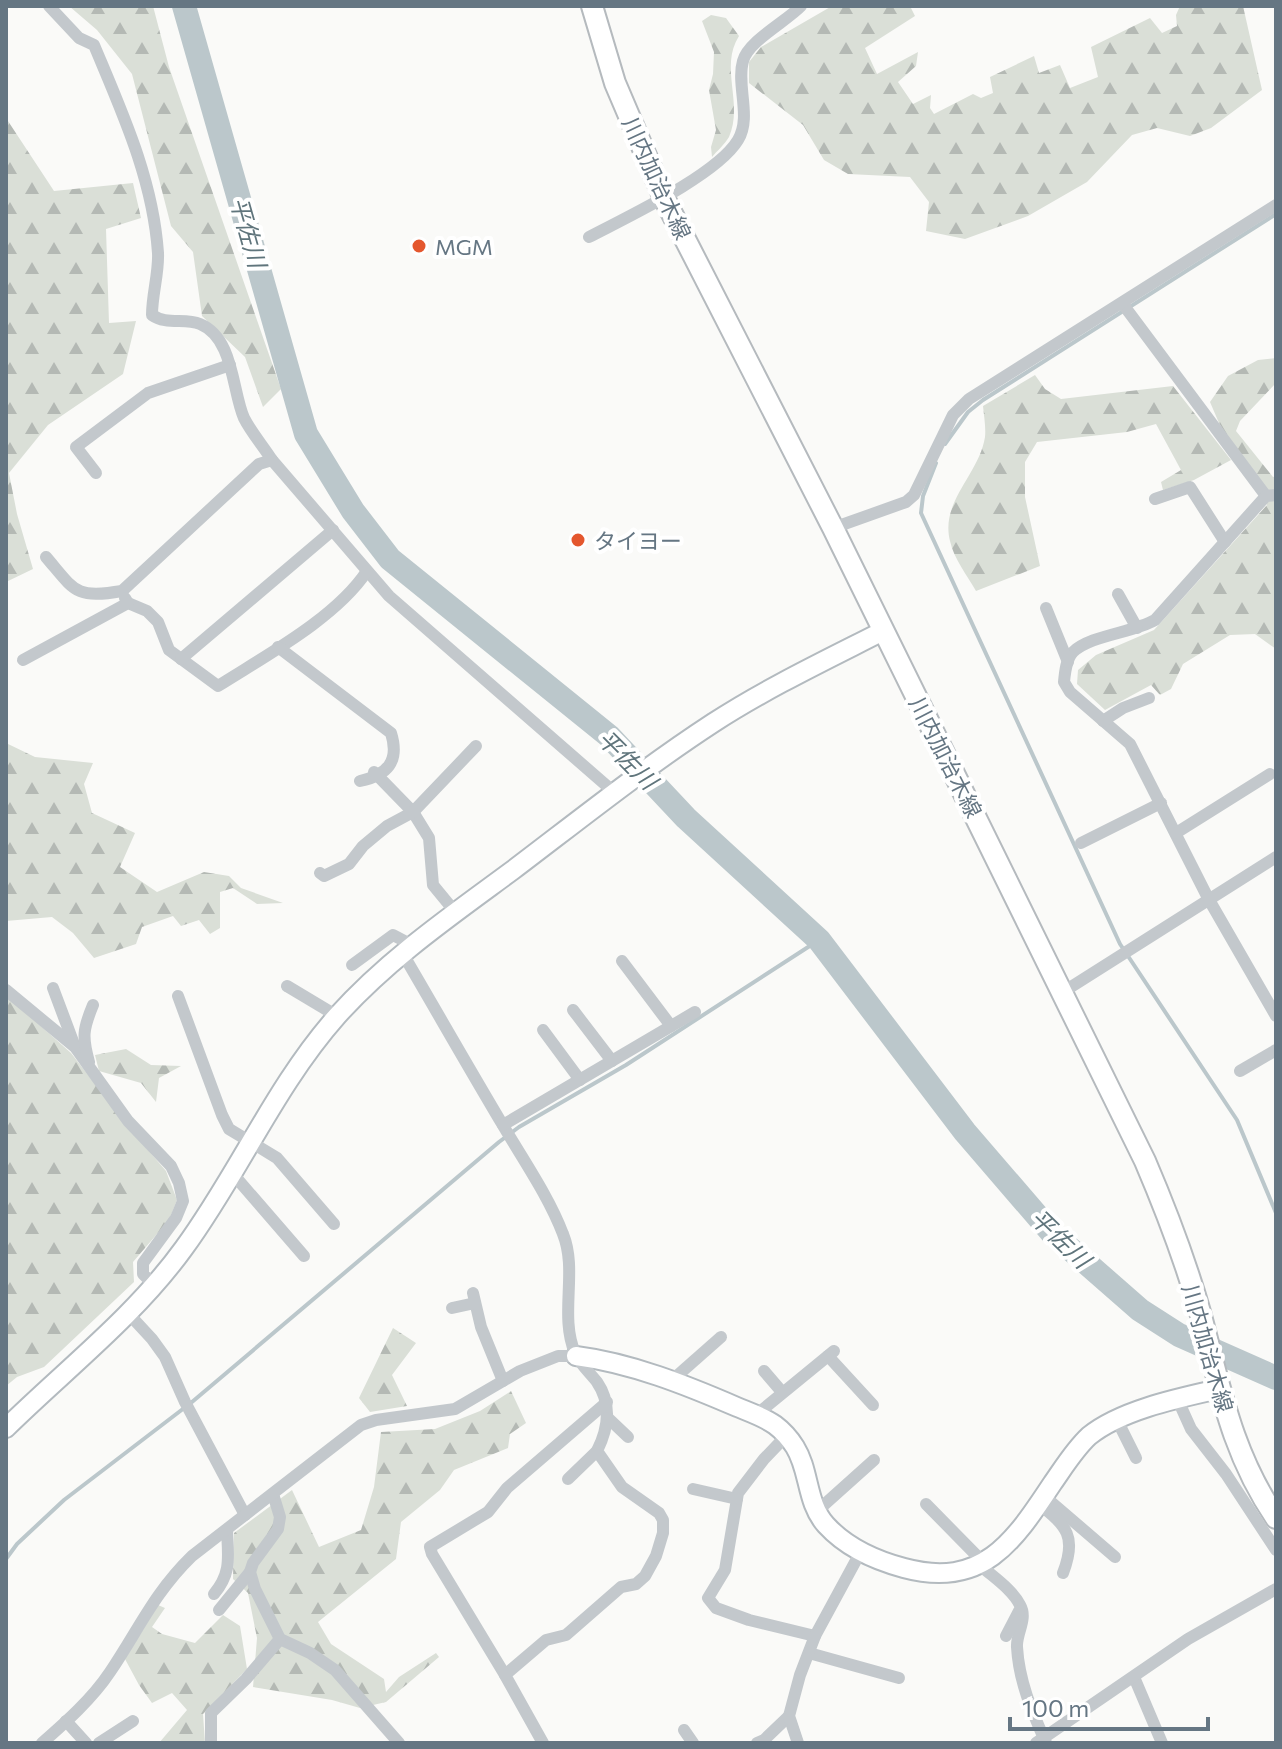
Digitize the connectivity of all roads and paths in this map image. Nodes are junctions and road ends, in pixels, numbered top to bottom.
1 (49, 6) edge
2 (592, 6) edge
3 (801, 6) edge
4 (664, 198) junction
5 (1276, 205) edge
6 (589, 237) dead end
7 (1125, 307) junction
8 (230, 365) junction
9 (272, 460) junction
10 (96, 473) dead end
11 (1271, 496) edge
12 (1155, 499) dead end
13 (833, 528) junction
14 (333, 530) junction
15 (1225, 542) junction
16 (46, 557) dead end
17 (367, 571) junction
18 (1118, 594) dead end
19 (125, 597) junction
20 (1046, 608) dead end
21 (1137, 628) junction
22 (883, 631) junction
23 (278, 647) junction
24 (181, 659) junction
25 (23, 660) dead end
26 (1068, 662) junction
27 (1149, 698) dead end
28 (1103, 721) junction
29 (476, 746) dead end
30 (376, 774) junction
31 (1270, 774) dead end
32 (360, 781) dead end
33 (618, 791) junction
34 (1161, 803) junction
35 (413, 812) junction
36 (1176, 833) junction
37 (1081, 843) dead end
38 (1276, 857) edge
39 (320, 873) dead end
40 (1208, 898) junction
41 (456, 913) junction
42 (408, 950) junction
43 (622, 961) dead end
44 (352, 965) dead end
45 (287, 986) dead end
46 (53, 988) dead end
47 (6, 990) edge
48 (1063, 992) junction
49 (178, 996) dead end
50 (1272, 999) edge
51 (93, 1005) dead end
52 (573, 1010) dead end
53 (695, 1012) dead end
54 (337, 1016) junction
55 (1276, 1016) edge
56 (671, 1026) junction
57 (543, 1030) dead end
58 (75, 1047) junction
59 (1276, 1050) edge
60 (612, 1061) junction
61 (1240, 1071) dead end
62 (92, 1073) junction
63 (580, 1080) junction
64 (507, 1132) junction
65 (251, 1140) junction
66 (233, 1174) junction
67 (334, 1224) dead end
68 (304, 1256) dead end
69 (154, 1285) junction
70 (452, 1308) dead end
71 (127, 1312) junction
72 (721, 1337) dead end
73 (576, 1356) junction
74 (764, 1371) dead end
75 (503, 1381) junction
76 (670, 1382) junction
77 (1217, 1383) junction
78 (782, 1392) junction
79 (1177, 1398) junction
80 (607, 1402) junction
81 (873, 1405) dead end
82 (756, 1415) junction
83 (608, 1418) junction
84 (1117, 1420) junction
85 (6, 1428) edge
86 (787, 1435) junction
87 (628, 1437) dead end
88 (597, 1451) junction
89 (1136, 1458) dead end
90 (874, 1460) dead end
91 (568, 1479) dead end
92 (693, 1489) dead end
93 (273, 1494) junction
94 (737, 1499) junction
95 (1042, 1500) junction
96 (926, 1504) dead end
97 (816, 1512) junction
98 (245, 1515) junction
99 (1276, 1518) edge
100 (227, 1530) junction
101 (1276, 1550) edge
102 (860, 1553) junction
103 (1115, 1557) dead end
104 (982, 1564) junction
105 (250, 1572) junction
106 (1063, 1573) dead end
107 (1276, 1589) edge
108 (214, 1594) dead end
109 (1022, 1606) junction
110 (219, 1610) dead end
111 (815, 1636) junction
112 (1006, 1636) dead end
113 (280, 1639) junction
114 (809, 1653) junction
115 (505, 1675) junction
116 (1134, 1677) junction
117 (899, 1678) dead end
118 (789, 1716) junction
119 (66, 1721) junction
120 (133, 1721) dead end
121 (684, 1730) dead end
122 (1042, 1742) edge
123 (42, 1743) edge
124 (86, 1743) edge
125 (99, 1743) edge
126 (211, 1743) edge
127 (399, 1743) edge
128 (543, 1743) edge
129 (693, 1743) edge
130 (757, 1743) edge
131 (798, 1743) edge
132 (1162, 1743) edge

1 - 8 street
2 - 4 main road, 川内加治木線
3 - 4 street
4 - 6 street
4 - 13 main road, 川内加治木線
5 - 7 street
7 - 11 street
7 - 13 street
8 - 9 street
8 - 10 street
9 - 14 street
9 - 19 street
11 - 15 street
12 - 15 street
13 - 22 main road, 川内加治木線
14 - 17 street
14 - 24 street
15 - 21 street
16 - 19 street
17 - 23 street
17 - 33 street
18 - 21 street
19 - 24 street
19 - 25 street
20 - 26 street
21 - 26 street
22 - 33 street
22 - 48 main road, 川内加治木線
23 - 24 street
23 - 30 street
26 - 28 street
27 - 28 street
28 - 34 street
29 - 35 street
30 - 32 street
30 - 35 street
31 - 36 street
33 - 41 street
34 - 36 street
34 - 37 street
35 - 39 street
35 - 41 street
36 - 40 street
38 - 40 street
40 - 48 street
40 - 50 street
41 - 42 street
42 - 44 street
42 - 54 street
42 - 64 street
43 - 56 street
45 - 54 street
46 - 58 street
47 - 58 street
48 - 77 main road, 川内加治木線
49 - 65 street
50 - 55 street
51 - 62 street
52 - 60 street
53 - 56 street
54 - 65 street
56 - 60 street
57 - 63 street
58 - 62 street
59 - 61 street
60 - 63 street
62 - 69 street
63 - 64 street
64 - 73 street
65 - 66 street
65 - 67 street
66 - 68 street
66 - 69 street
69 - 71 street
70 - 75 street
71 - 85 street
71 - 98 street
72 - 76 street
73 - 75 street
73 - 76 street
73 - 80 street
74 - 78 street
75 - 93 street
76 - 82 street
77 - 79 street
77 - 99 main road, 川内加治木線
78 - 81 street
78 - 82 street
79 - 84 street
79 - 101 street
80 - 83 street
80 - 115 street
82 - 86 street
83 - 87 street
83 - 88 street
84 - 89 street
84 - 95 street
86 - 94 street
86 - 97 street
88 - 91 street
88 - 115 street
90 - 97 street
92 - 94 street
93 - 98 street
93 - 105 street
94 - 111 street
95 - 103 street
95 - 104 street
95 - 106 street
96 - 104 street
97 - 102 street
98 - 100 street
100 - 108 street
100 - 119 street
102 - 104 street
102 - 111 street
104 - 109 street
105 - 110 street
105 - 113 street
107 - 116 street
109 - 112 street
109 - 122 street
111 - 114 street
113 - 126 street
113 - 127 street
114 - 117 street
114 - 118 street
115 - 128 street
116 - 122 street
116 - 132 street
118 - 130 street
118 - 131 street
119 - 123 street
119 - 124 street
120 - 125 street
121 - 129 street

